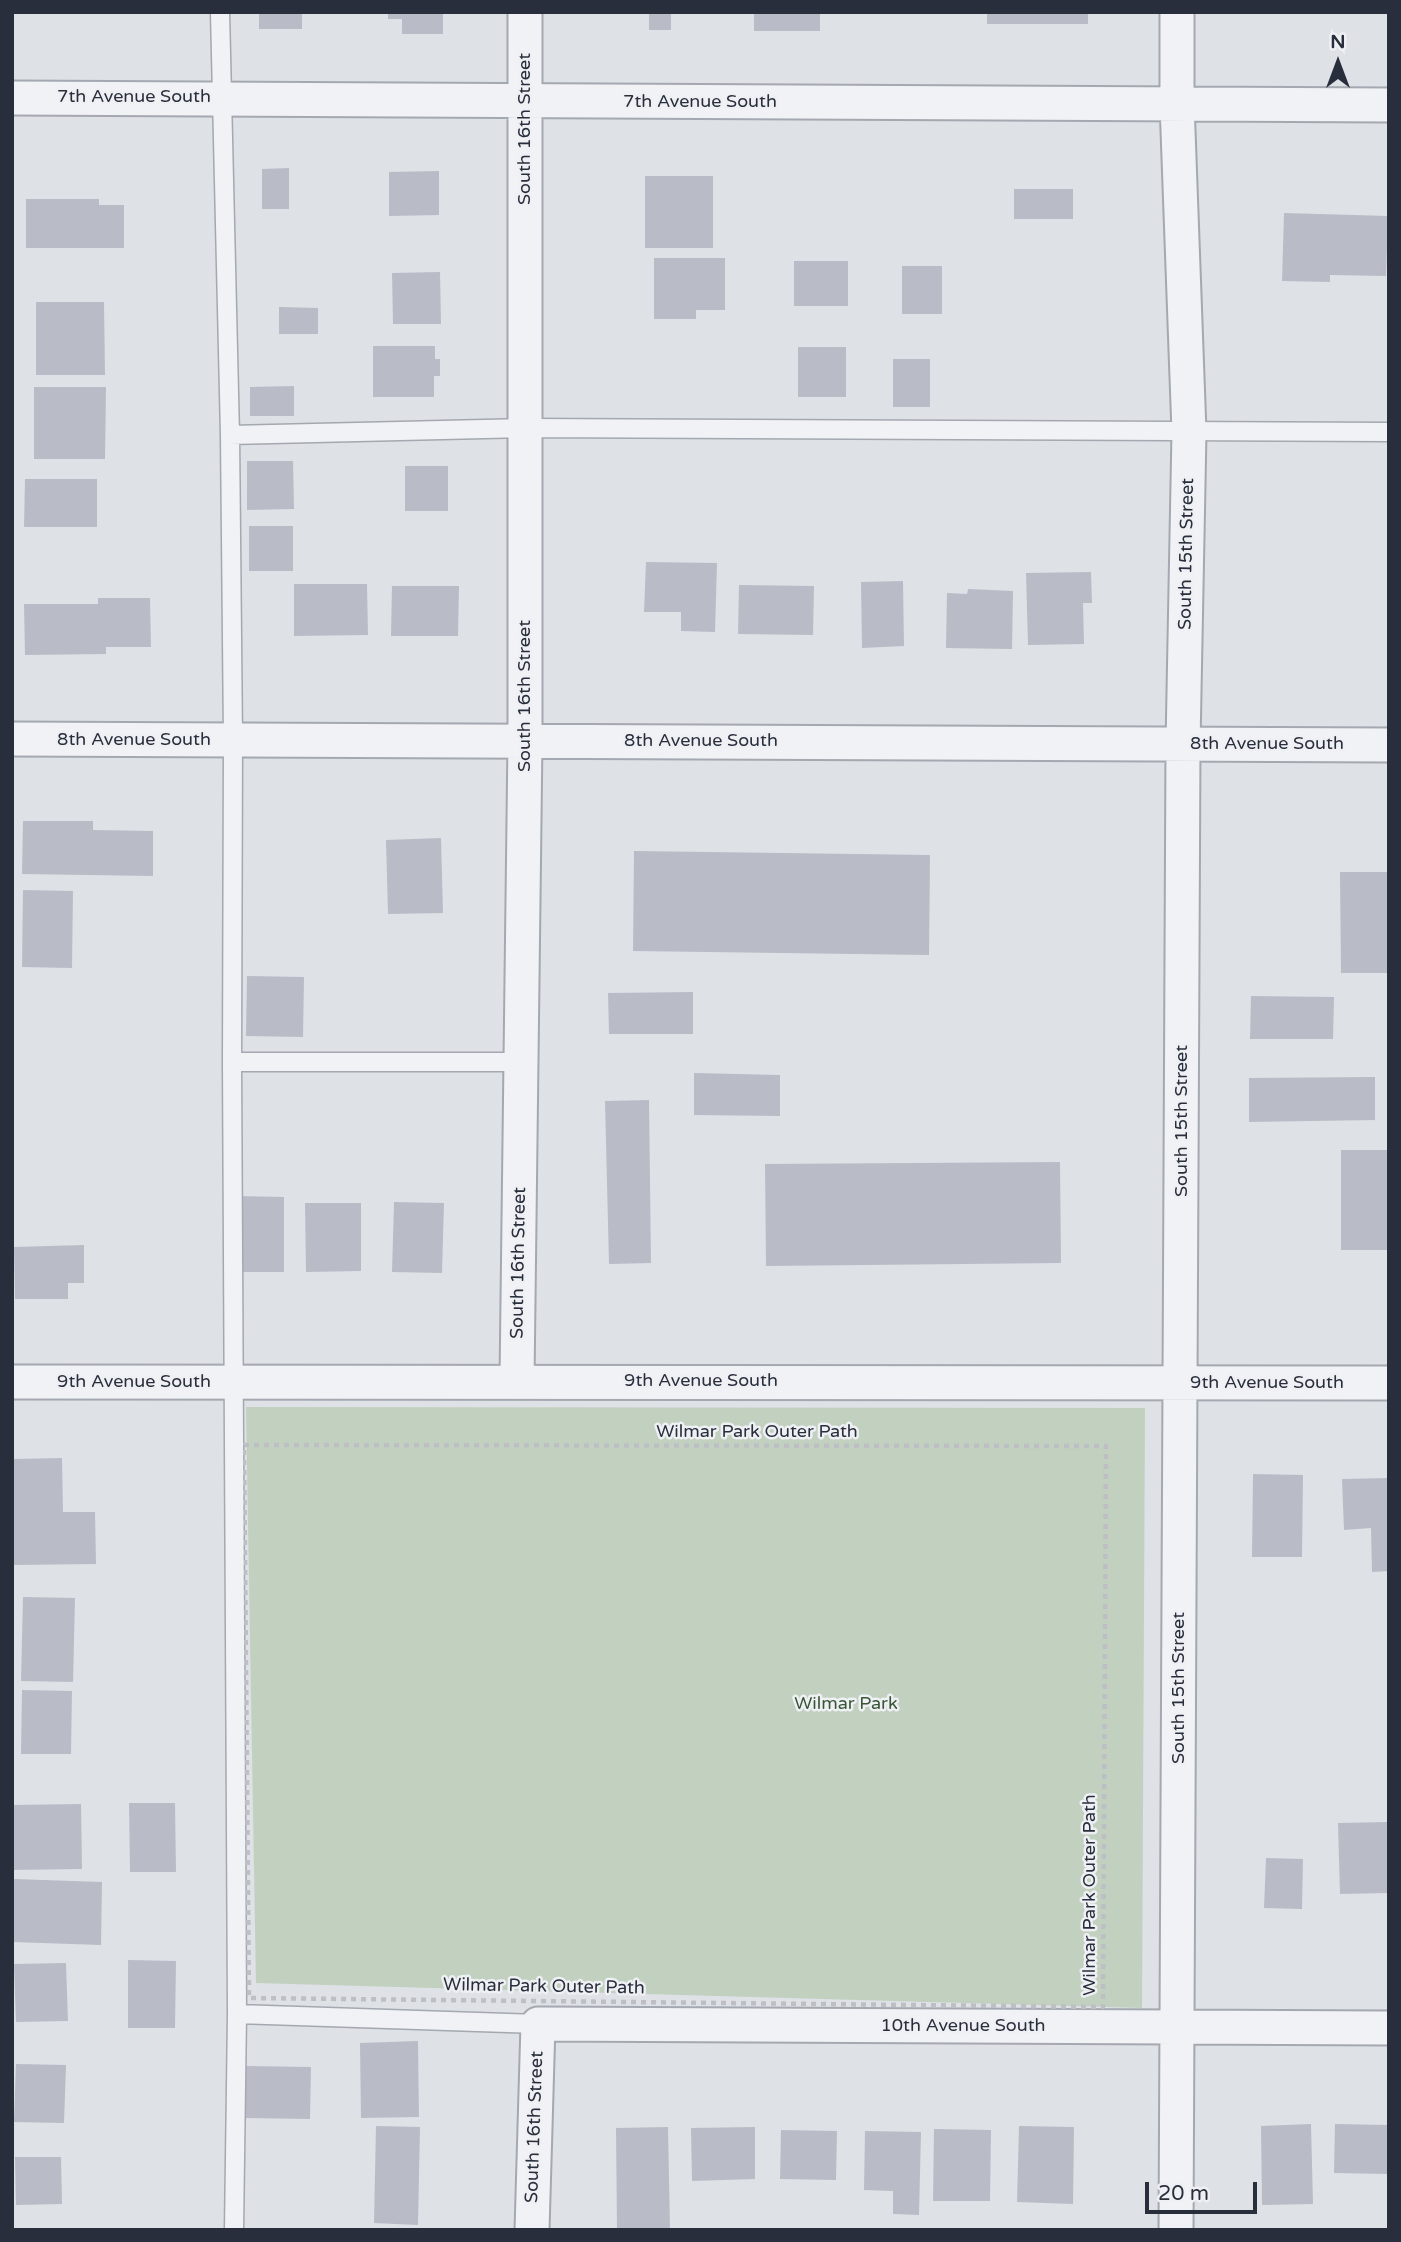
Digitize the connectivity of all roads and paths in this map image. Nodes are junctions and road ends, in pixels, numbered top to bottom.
1 (220, 12) edge
2 (526, 12) edge
3 (1177, 12) edge
4 (223, 97) junction
5 (12, 98) edge
6 (524, 102) junction
7 (1177, 103) junction
8 (1389, 105) edge
9 (527, 428) junction
10 (1189, 432) junction
11 (1389, 432) edge
12 (230, 435) junction
13 (12, 739) edge
14 (233, 740) junction
15 (525, 740) junction
16 (1183, 744) junction
17 (1389, 745) edge
18 (232, 1062) junction
19 (521, 1062) junction
20 (517, 1380) junction
21 (12, 1382) edge
22 (234, 1382) junction
23 (1181, 1382) junction
24 (1389, 1383) edge
25 (244, 1445) joint
26 (237, 2014) junction
27 (538, 2024) junction
28 (1178, 2027) junction
29 (1389, 2028) edge
30 (234, 2230) edge
31 (532, 2230) edge
32 (1176, 2230) edge

1 - 4 lane
2 - 6 street, South 16th Street
3 - 7 street, South 15th Street
4 - 5 street, 7th Avenue South
4 - 6 street, 7th Avenue South
4 - 12 lane
6 - 7 street, 7th Avenue South
6 - 9 street, South 16th Street
7 - 8 street, 7th Avenue South
7 - 10 street, South 15th Street
9 - 10 lane
9 - 12 lane
9 - 15 street, South 16th Street
10 - 11 lane
10 - 16 street, South 15th Street
12 - 14 lane
13 - 14 street, 8th Avenue South
14 - 15 street, 8th Avenue South
14 - 18 lane
15 - 16 street, 8th Avenue South
15 - 19 street, South 16th Street
16 - 17 street, 8th Avenue South
16 - 23 street, South 15th Street
18 - 19 lane
18 - 22 lane
19 - 20 street, South 16th Street
20 - 22 street, 9th Avenue South
20 - 23 street, 9th Avenue South
21 - 22 street, 9th Avenue South
22 - 26 lane
23 - 24 street, 9th Avenue South
23 - 28 street, South 15th Street
25 - 25 path, Wilmar Park Outer Path
26 - 27 lane
26 - 30 lane
27 - 28 street, 10th Avenue South
27 - 31 street, South 16th Street
28 - 29 street, 10th Avenue South
28 - 32 street, South 15th Street

